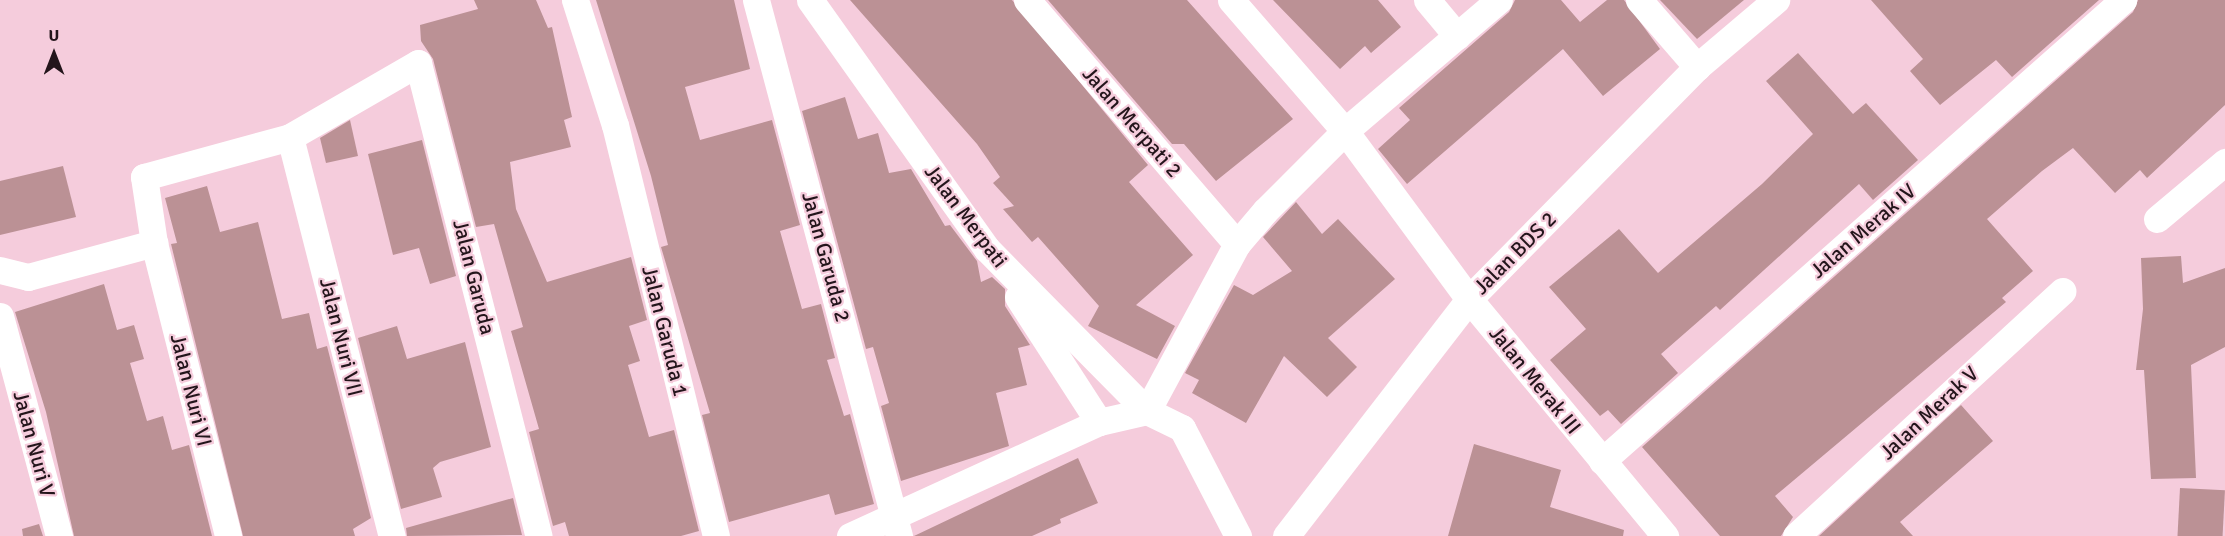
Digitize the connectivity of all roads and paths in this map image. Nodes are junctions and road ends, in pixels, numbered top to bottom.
1 (575, 0) edge
2 (756, 0) edge
3 (810, 0) edge
4 (1027, 0) edge
5 (1231, 0) edge
6 (1427, 0) edge
7 (1499, 0) edge
8 (1639, 0) edge
9 (1776, 0) edge
10 (2123, 0) edge
11 (1457, 36) junction
12 (1697, 67) junction
13 (1345, 131) junction
14 (290, 137) junction
15 (2225, 162) edge
16 (2157, 219) dead end
17 (154, 243) junction
18 (1237, 244) junction
19 (987, 249) junction
20 (0, 270) edge
21 (2062, 291) dead end
22 (1469, 299) junction
23 (0, 316) edge
24 (1147, 411) junction
25 (1099, 422) junction
26 (1602, 461) junction
27 (897, 525) edge
28 (59, 536) edge
29 (228, 536) edge
30 (392, 536) edge
31 (539, 536) edge
32 (716, 536) edge
33 (850, 536) edge
34 (1238, 536) edge
35 (1287, 536) edge
36 (1665, 536) edge
37 (1796, 536) edge

1 - 32 street, Jalan Garuda 1
2 - 27 street, Jalan Garuda 2
3 - 19 street, Jalan Merpati
4 - 18 street, Jalan Merpati 2
5 - 13 street, Jalan Merak III
6 - 11 street
7 - 11 street
8 - 12 street
9 - 12 street, Jalan BDS 2
10 - 26 street, Jalan Merak IV
11 - 13 street
12 - 22 street, Jalan BDS 2
13 - 18 street
13 - 22 street, Jalan Merak III
14 - 17 street, Jalan Nuri VI
14 - 30 street, Jalan Nuri VII
14 - 31 street, Jalan Garuda
15 - 16 street
17 - 20 street
17 - 29 street, Jalan Nuri VI
18 - 24 street
19 - 24 street, Jalan Merpati
19 - 25 street
21 - 37 street, Jalan Merak V
22 - 26 street, Jalan Merak III
22 - 35 street, Jalan BDS 2
23 - 28 street, Jalan Nuri V
24 - 25 street
24 - 34 street, Jalan Merpati
25 - 27 street
26 - 36 street
27 - 33 street

